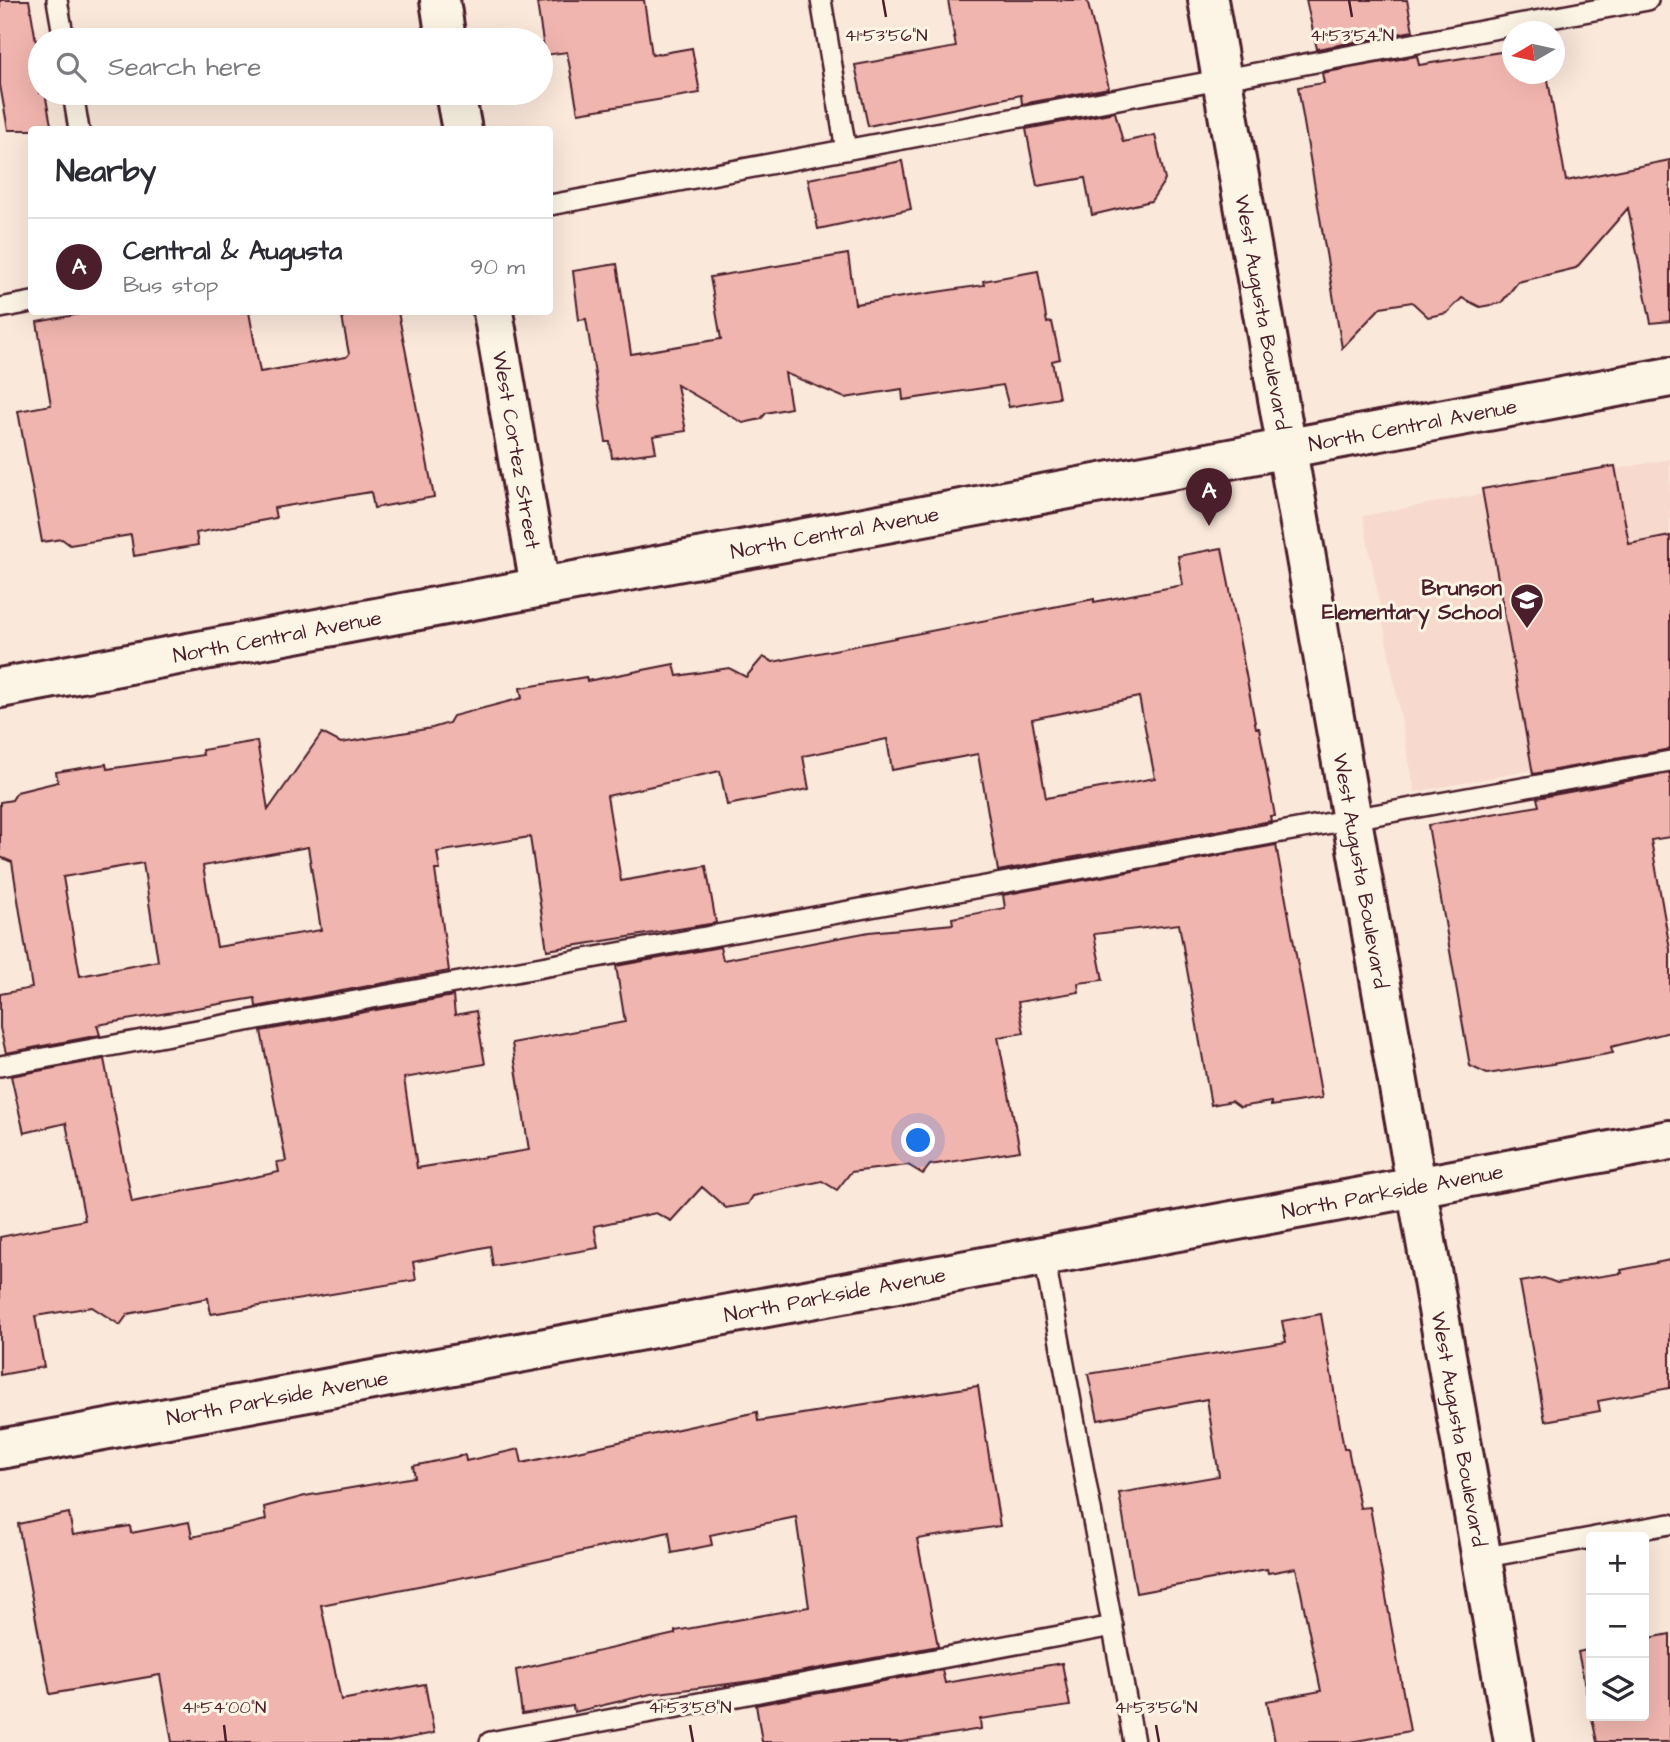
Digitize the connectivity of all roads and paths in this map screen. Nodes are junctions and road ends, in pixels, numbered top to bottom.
1 (57, 0) edge
2 (440, 0) edge
3 (821, 0) edge
4 (1208, 0) edge
5 (1648, 0) edge
6 (1590, 5) edge
7 (62, 28) edge
8 (444, 28) edge
9 (1222, 79) junction
10 (75, 105) edge
11 (457, 105) edge
12 (78, 126) edge
13 (461, 126) edge
14 (846, 150) junction
15 (553, 204) edge
16 (28, 303) edge
17 (0, 308) edge
18 (494, 315) edge
19 (1670, 377) edge
20 (1286, 449) junction
21 (540, 587) junction
22 (0, 688) edge
23 (1670, 761) edge
24 (1351, 820) junction
25 (0, 1066) edge
26 (1670, 1140) edge
27 (1416, 1187) junction
28 (1044, 1256) junction
29 (0, 1449) edge
30 (1670, 1524) edge
31 (1626, 1532) edge
32 (1586, 1539) edge
33 (1481, 1558) junction
34 (1113, 1626) junction
35 (490, 1742) edge
36 (1134, 1742) edge
37 (1514, 1742) edge

1 - 7 lane
2 - 8 street
3 - 14 lane
4 - 9 street, West Augusta Boulevard
5 - 6 lane
6 - 9 lane
9 - 14 lane
9 - 20 street, West Augusta Boulevard
10 - 12 lane
11 - 13 street
14 - 15 lane
16 - 17 lane
18 - 21 street, West Cortez Street
19 - 20 street, North Central Avenue
20 - 21 street, North Central Avenue
20 - 24 street, West Augusta Boulevard
21 - 22 street, North Central Avenue
23 - 24 lane
24 - 25 lane
24 - 27 street, West Augusta Boulevard
26 - 27 street, North Parkside Avenue
27 - 28 street, North Parkside Avenue
27 - 33 street, West Augusta Boulevard
28 - 29 street, North Parkside Avenue
28 - 34 lane
30 - 31 lane
32 - 33 lane
33 - 37 street, West Augusta Boulevard
34 - 35 lane
34 - 36 lane

